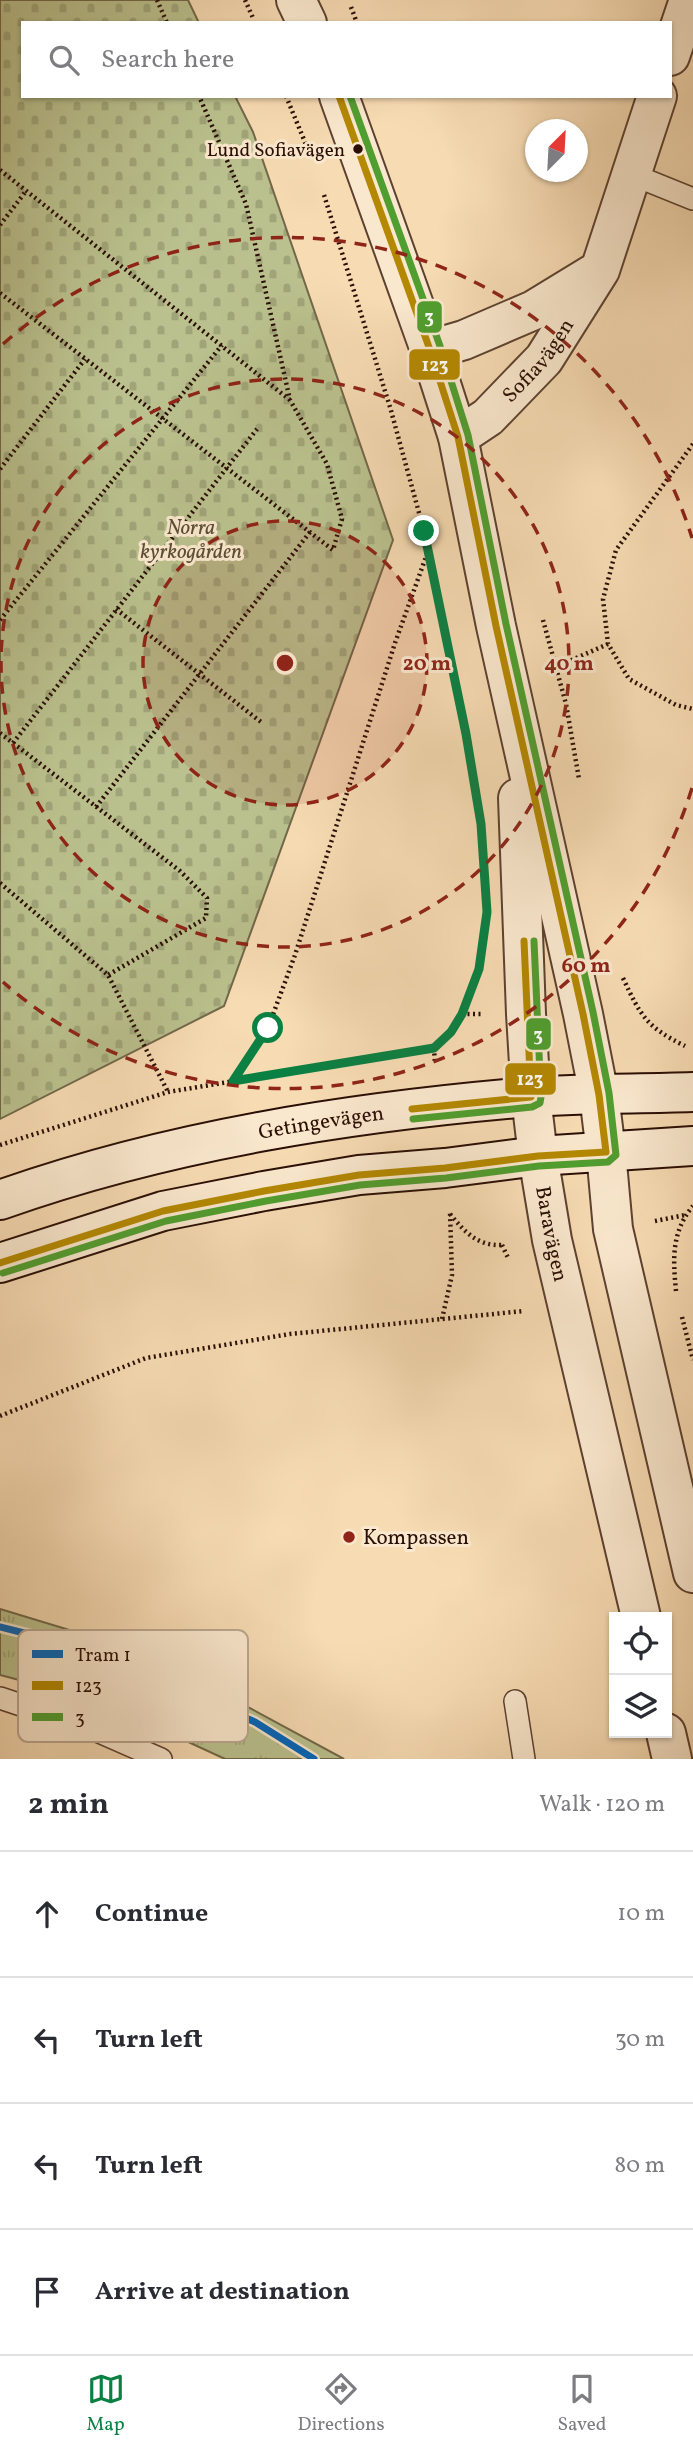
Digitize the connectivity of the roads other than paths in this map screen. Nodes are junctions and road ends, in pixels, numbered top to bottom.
1 (296, 0) edge
2 (689, 0) edge
3 (306, 21) edge
4 (672, 50) edge
5 (340, 98) edge
6 (656, 98) edge
7 (631, 174) junction
8 (693, 199) edge
9 (600, 270) junction
10 (430, 350) junction
11 (458, 437) junction
12 (517, 716) junction
13 (693, 1092) edge
14 (599, 1095) junction
15 (531, 1097) junction
16 (693, 1146) edge
17 (606, 1152) junction
18 (538, 1156) junction
19 (0, 1200) edge
20 (0, 1263) edge
21 (688, 1529) edge
22 (622, 1532) junction
23 (693, 1573) edge
24 (640, 1612) edge
25 (0, 1698) edge
26 (515, 1701) dead end
27 (18, 1704) edge
28 (667, 1738) edge
29 (122, 1742) edge
30 (161, 1759) edge
31 (524, 1759) edge
32 (672, 1759) edge

1 - 3 street
2 - 4 street
5 - 10 street, Baravägen
6 - 7 street, Sofiavägen
7 - 8 lane
7 - 9 street, Sofiavägen
9 - 10 street, Sofiavägen
9 - 11 street, Sofiavägen
10 - 11 street, Baravägen
11 - 12 street, Baravägen
12 - 14 street, Baravägen
12 - 15 street, Baravägen
13 - 14 street, Getingevägen
14 - 15 street, Getingevägen
14 - 17 street, Baravägen
15 - 18 street, Baravägen
15 - 19 street, Getingevägen
16 - 17 street
17 - 18 street
17 - 21 street, Baravägen
18 - 20 street
18 - 22 street, Baravägen
21 - 22 street
21 - 23 street, Baravägen
22 - 24 street, Baravägen
25 - 27 lane
26 - 31 lane
28 - 32 street
29 - 30 lane

